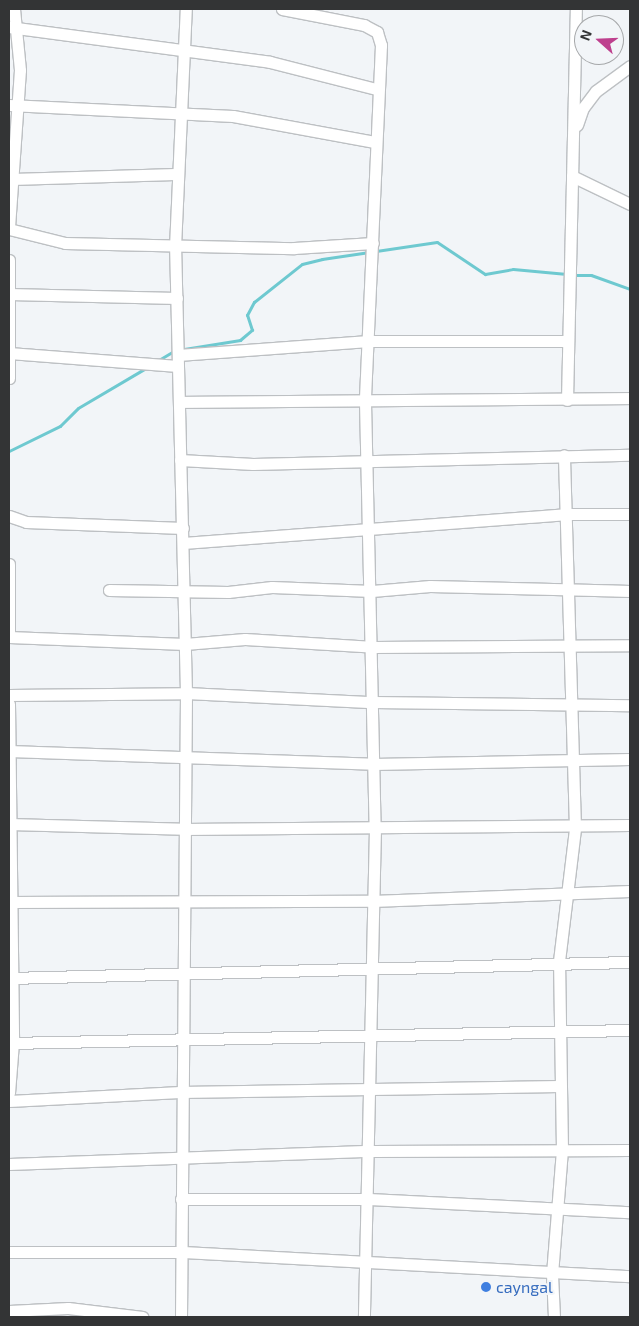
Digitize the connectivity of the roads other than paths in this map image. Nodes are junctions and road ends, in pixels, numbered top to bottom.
1 (14, 9) edge
2 (186, 9) edge
3 (282, 9) edge
4 (576, 9) edge
5 (333, 14) edge
6 (13, 28) edge
7 (182, 52) junction
8 (630, 66) edge
9 (376, 89) junction
10 (14, 105) edge
11 (180, 116) junction
12 (573, 139) junction
13 (375, 142) junction
14 (178, 174) junction
15 (572, 176) junction
16 (10, 179) edge
17 (630, 204) edge
18 (9, 228) edge
19 (372, 243) junction
20 (175, 247) junction
21 (9, 260) edge
22 (9, 294) edge
23 (177, 298) junction
24 (568, 341) junction
25 (368, 342) junction
26 (10, 353) edge
27 (178, 360) junction
28 (9, 378) edge
29 (630, 398) edge
30 (567, 400) junction
31 (179, 402) junction
32 (366, 402) junction
33 (630, 454) edge
34 (564, 455) junction
35 (180, 460) junction
36 (365, 462) junction
37 (568, 514) junction
38 (630, 514) edge
39 (10, 521) edge
40 (182, 528) junction
41 (370, 531) junction
42 (183, 543) junction
43 (9, 564) edge
44 (109, 590) dead end
45 (568, 590) junction
46 (184, 591) junction
47 (372, 591) junction
48 (630, 591) edge
49 (9, 636) edge
50 (185, 644) junction
51 (630, 644) edge
52 (374, 647) junction
53 (567, 648) junction
54 (186, 693) junction
55 (9, 695) edge
56 (372, 702) junction
57 (9, 704) edge
58 (630, 705) edge
59 (571, 706) junction
60 (10, 751) edge
61 (184, 754) junction
62 (574, 759) junction
63 (630, 759) edge
64 (373, 764) junction
65 (9, 824) edge
66 (630, 825) edge
67 (374, 828) junction
68 (575, 828) junction
69 (183, 829) junction
70 (630, 891) edge
71 (564, 892) junction
72 (372, 901) junction
73 (10, 902) edge
74 (182, 904) junction
75 (559, 961) junction
76 (630, 962) edge
77 (371, 970) junction
78 (182, 971) junction
79 (9, 978) edge
80 (630, 1030) edge
81 (557, 1032) junction
82 (371, 1033) junction
83 (181, 1037) junction
84 (11, 1043) edge
85 (559, 1086) junction
86 (371, 1089) junction
87 (180, 1092) junction
88 (9, 1093) edge
89 (9, 1101) edge
90 (562, 1150) junction
91 (630, 1150) edge
92 (371, 1151) junction
93 (180, 1158) junction
94 (9, 1164) edge
95 (369, 1199) junction
96 (181, 1200) junction
97 (559, 1208) junction
98 (630, 1212) edge
99 (9, 1252) edge
100 (182, 1252) junction
101 (363, 1261) junction
102 (552, 1274) junction
103 (630, 1276) edge
104 (9, 1311) edge
105 (142, 1317) edge
106 (181, 1317) edge
107 (364, 1317) edge
108 (554, 1317) edge

1 - 6 street
2 - 7 street
3 - 5 street
4 - 12 street
5 - 9 street
6 - 7 street
6 - 10 street
7 - 9 street
7 - 11 street
8 - 12 street
9 - 13 street
10 - 11 street
10 - 16 street
11 - 13 street
11 - 14 street
12 - 15 street
13 - 19 street
14 - 16 street
14 - 20 street
15 - 17 street
15 - 24 street
16 - 18 street
18 - 20 street
19 - 20 street
19 - 25 street
20 - 23 street
21 - 22 street
22 - 23 street
22 - 26 street
23 - 27 street
24 - 25 street
24 - 30 street
25 - 27 street
25 - 32 street
26 - 27 street
26 - 28 street
27 - 31 street
29 - 30 street
30 - 32 street
31 - 32 street
31 - 35 street
32 - 36 street
33 - 34 street
34 - 36 street
34 - 37 street
35 - 36 street
35 - 40 street
36 - 41 street
37 - 38 street
37 - 41 street
37 - 45 street
39 - 40 street
40 - 42 street
41 - 42 street
41 - 47 street
42 - 46 street
43 - 49 street
44 - 46 street
45 - 47 street
45 - 48 street
45 - 53 street
46 - 47 street
46 - 50 street
47 - 52 street
49 - 50 street
50 - 52 street
50 - 54 street
51 - 53 street
52 - 53 street
52 - 56 street
53 - 59 street
54 - 55 street
54 - 56 street
54 - 61 street
56 - 59 street
56 - 64 street
57 - 60 street
58 - 59 street
59 - 62 street
60 - 61 street
60 - 65 street
61 - 64 street
61 - 69 street
62 - 63 street
62 - 64 street
62 - 68 street
64 - 67 street
65 - 69 street
65 - 73 street
66 - 68 street
67 - 68 street
67 - 69 street
67 - 72 street
68 - 71 street
69 - 74 street
70 - 71 street
71 - 72 street
71 - 75 street
72 - 74 street
72 - 77 street
73 - 74 street
73 - 79 street
74 - 78 street
75 - 76 street
75 - 77 street
75 - 81 street
77 - 78 street
77 - 82 street
78 - 79 street
78 - 83 street
79 - 84 street
80 - 81 street
81 - 82 street
81 - 85 street
82 - 83 street
82 - 86 street
83 - 84 street
83 - 87 street
84 - 88 street
85 - 86 street
85 - 90 street
86 - 87 street
86 - 92 street
87 - 89 street
87 - 93 street
90 - 91 street
90 - 92 street
90 - 97 street
92 - 93 street
92 - 95 street
93 - 94 street
93 - 96 street
95 - 96 street
95 - 97 street
95 - 101 street
96 - 100 street
97 - 98 street
97 - 102 street
99 - 100 street
100 - 101 street
100 - 106 street
101 - 102 street
101 - 107 street
102 - 103 street
102 - 108 street
104 - 105 street

